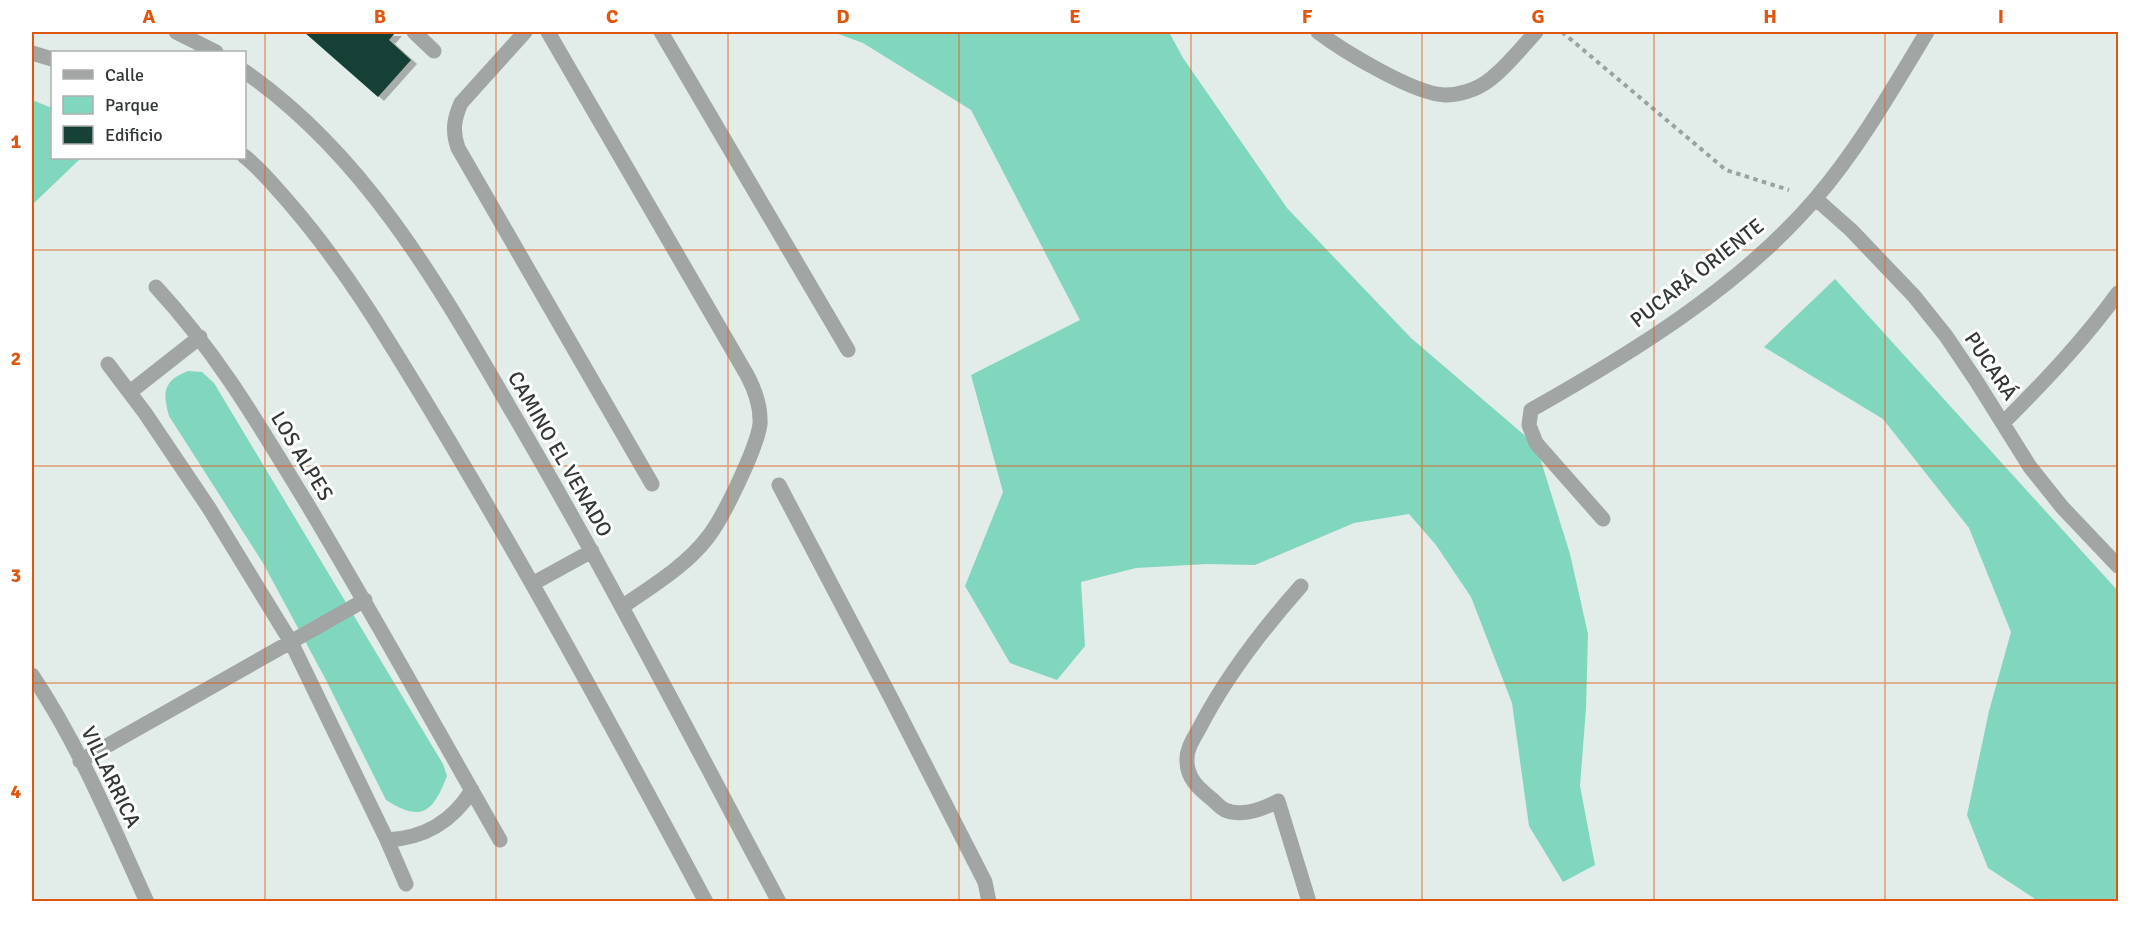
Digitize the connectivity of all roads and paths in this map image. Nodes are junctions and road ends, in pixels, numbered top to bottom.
1 (176, 32) edge
2 (414, 32) edge
3 (525, 32) edge
4 (548, 32) edge
5 (662, 32) edge
6 (1318, 32) edge
7 (1536, 32) edge
8 (1562, 32) edge
9 (1927, 32) edge
10 (214, 51) edge
11 (434, 51) dead end
12 (32, 53) edge
13 (51, 59) edge
14 (246, 71) edge
15 (246, 158) edge
16 (1816, 199) junction
17 (156, 287) dead end
18 (2118, 294) edge
19 (200, 337) junction
20 (848, 350) dead end
21 (108, 364) dead end
22 (130, 392) junction
23 (2004, 423) junction
24 (652, 484) dead end
25 (779, 485) dead end
26 (1603, 519) dead end
27 (592, 551) junction
28 (2118, 566) edge
29 (532, 584) junction
30 (1301, 586) dead end
31 (365, 600) junction
32 (622, 607) junction
33 (291, 642) junction
34 (32, 675) edge
35 (80, 761) junction
36 (472, 790) junction
37 (387, 840) junction
38 (500, 840) dead end
39 (406, 884) dead end
40 (147, 902) edge
41 (705, 902) edge
42 (779, 902) edge
43 (988, 902) edge
44 (1309, 902) edge

1 - 10 street
2 - 11 street
3 - 24 street
4 - 32 street
5 - 20 street
6 - 7 street
8 - 16 path
9 - 16 street, PUCARÁ ORIENTE
12 - 13 street
14 - 27 street, CAMINO EL VENADO
15 - 29 street
16 - 23 street, PUCARÁ
16 - 26 street, PUCARÁ ORIENTE
17 - 19 street, LOS ALPES
18 - 23 street
19 - 22 street
19 - 31 street, LOS ALPES
21 - 22 street
22 - 33 street
23 - 28 street, PUCARÁ
25 - 43 street
27 - 29 street
27 - 32 street, CAMINO EL VENADO
29 - 41 street
30 - 44 street
31 - 33 street
31 - 36 street, LOS ALPES
32 - 42 street, CAMINO EL VENADO
33 - 35 street
33 - 37 street
34 - 35 street, VILLARRICA
35 - 40 street, VILLARRICA
36 - 37 street
36 - 38 street, LOS ALPES
37 - 39 street

